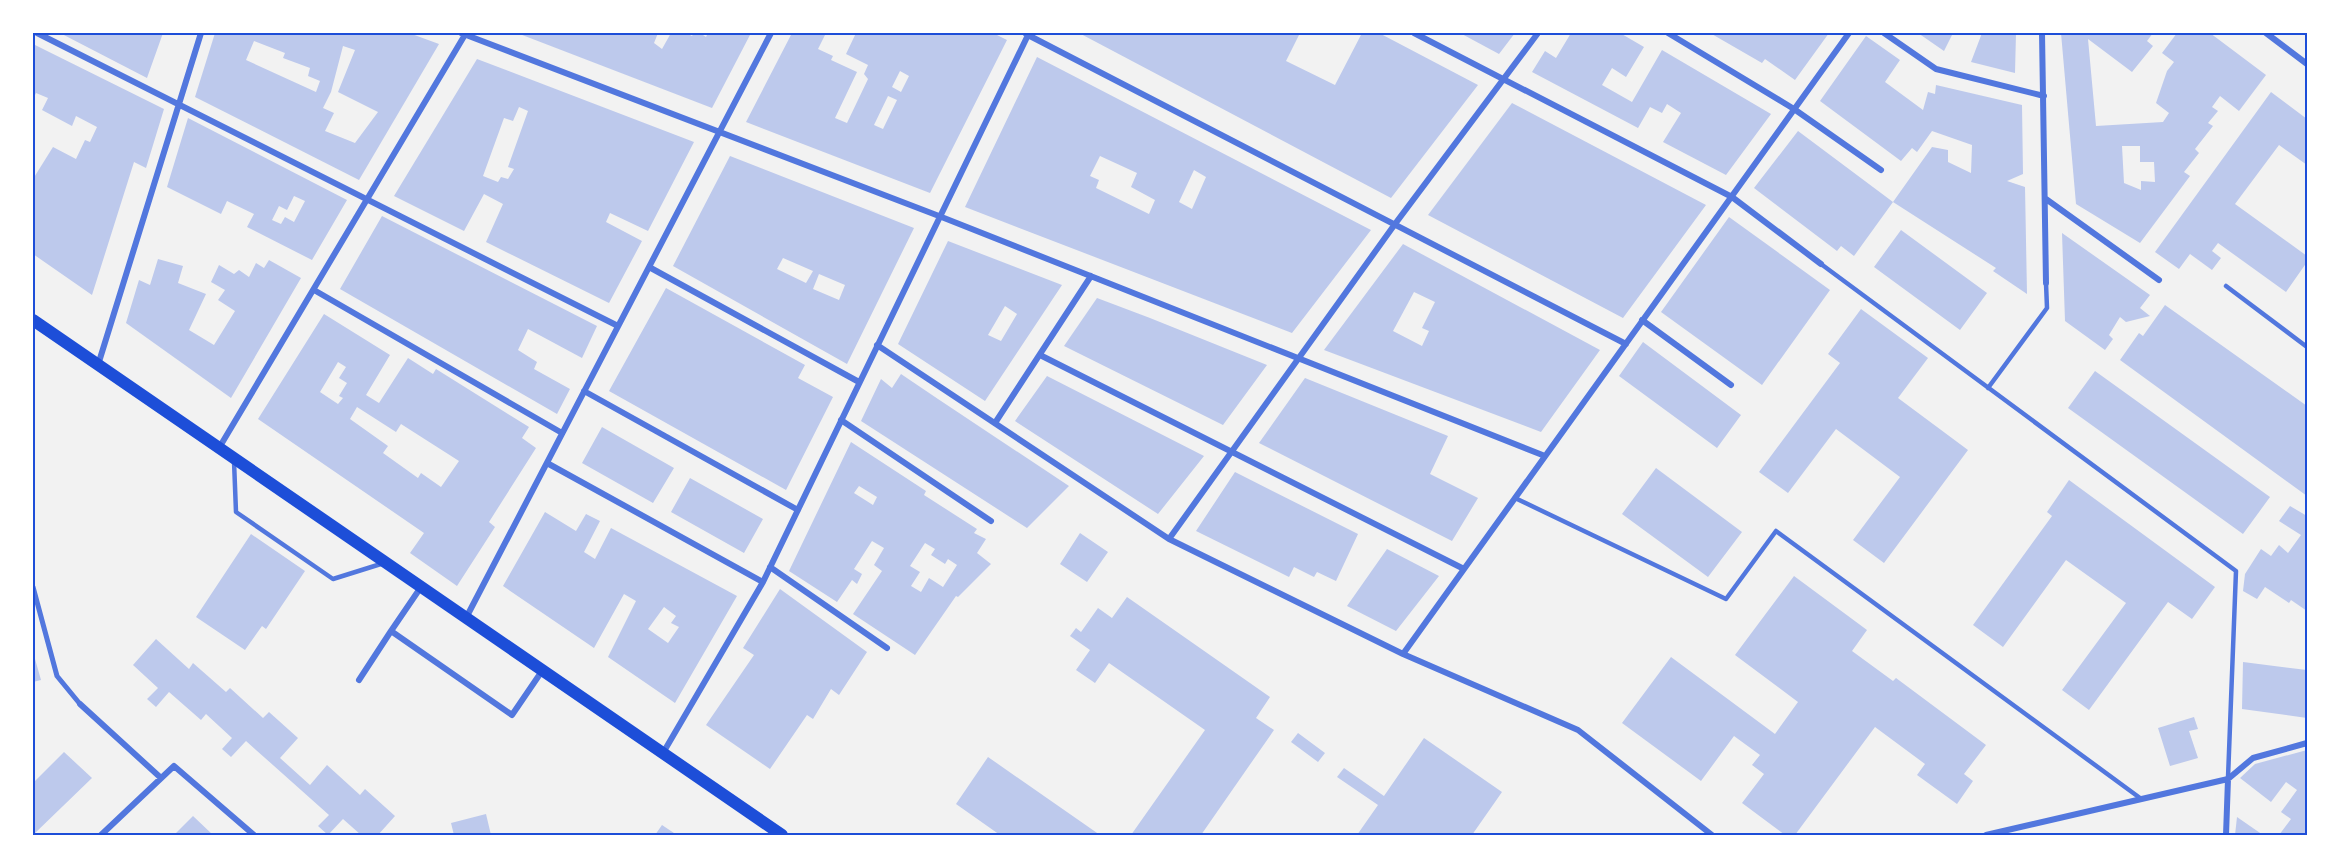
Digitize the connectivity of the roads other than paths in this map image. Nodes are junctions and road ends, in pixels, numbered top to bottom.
1 (37, 33) edge
2 (201, 33) edge
3 (771, 33) edge
4 (1414, 33) edge
5 (1538, 33) edge
6 (1668, 33) edge
7 (1849, 33) edge
8 (1884, 33) edge
9 (2042, 33) edge
10 (2266, 33) edge
11 (464, 34) edge
12 (1027, 34) edge
13 (2306, 61) edge
14 (1505, 80) junction
15 (2044, 96) junction
16 (179, 105) junction
17 (1794, 109) junction
18 (719, 132) junction
19 (1881, 170) dead end
20 (1732, 197) junction
21 (2046, 199) junction
22 (367, 200) junction
23 (939, 216) junction
24 (1395, 224) junction
25 (1821, 264) joint
26 (649, 267) junction
27 (1091, 276) junction
28 (2159, 280) dead end
29 (2046, 283) joint
30 (2226, 286) dead end
31 (314, 290) junction
32 (33, 320) edge
33 (1642, 320) junction
34 (618, 326) junction
35 (1626, 344) junction
36 (877, 345) junction
37 (2307, 347) edge
38 (1040, 354) junction
39 (1299, 359) junction
40 (98, 365) junction
41 (859, 382) junction
42 (1731, 386) dead end
43 (1988, 388) junction
44 (584, 391) junction
45 (841, 420) junction
46 (995, 423) junction
47 (562, 433) junction
48 (219, 448) junction
49 (1232, 451) junction
50 (1545, 456) junction
51 (234, 458) junction
52 (547, 464) junction
53 (1515, 498) junction
54 (798, 510) junction
55 (991, 521) dead end
56 (1169, 539) junction
57 (386, 562) junction
58 (770, 567) junction
59 (1464, 569) junction
60 (763, 582) junction
61 (33, 587) edge
62 (421, 587) junction
63 (466, 618) junction
64 (391, 631) junction
65 (887, 648) dead end
66 (1403, 654) junction
67 (543, 670) junction
68 (360, 680) dead end
69 (80, 704) joint
70 (2307, 743) edge
71 (663, 753) junction
72 (161, 778) junction
73 (2228, 779) junction
74 (2140, 798) junction
75 (101, 835) edge
76 (254, 835) edge
77 (783, 835) edge
78 (1712, 835) edge
79 (1986, 835) edge
80 (2226, 835) edge

1 - 16 street
2 - 16 street
3 - 18 street
4 - 14 street
5 - 14 street
6 - 17 street
7 - 17 street
8 - 15 street
9 - 15 street
10 - 13 street
11 - 18 street
11 - 22 street
12 - 23 street
12 - 24 street
14 - 20 street
14 - 24 street
15 - 21 street
16 - 22 street
16 - 40 street
17 - 19 street
17 - 20 street
18 - 23 street
18 - 26 street
20 - 25 street
20 - 33 street
21 - 28 street
21 - 29 street
22 - 31 street
22 - 34 street
23 - 27 street
23 - 36 street
24 - 35 street
24 - 39 street
25 - 43 lane
26 - 34 street
26 - 41 street
27 - 38 street
27 - 39 street
29 - 43 lane
30 - 37 lane
31 - 47 street
31 - 48 street
32 - 40 main road
33 - 35 street
33 - 42 street
34 - 44 street
35 - 50 street
36 - 41 street
36 - 46 street
38 - 46 street
38 - 49 street
39 - 49 street
39 - 50 street
40 - 48 main road
41 - 45 street
43 - 73 lane
44 - 47 street
44 - 54 street
45 - 54 street
45 - 55 street
46 - 56 street
47 - 52 street
48 - 51 main road
49 - 56 street
49 - 59 street
50 - 53 street
51 - 57 main road
51 - 57 lane
52 - 60 street
52 - 63 street
53 - 59 street
53 - 74 lane
54 - 58 street
56 - 66 street
57 - 62 main road
58 - 60 street
58 - 65 street
59 - 66 street
60 - 71 street
61 - 69 street
62 - 63 main road
62 - 64 street
63 - 67 main road
64 - 67 street
64 - 68 street
66 - 78 street
67 - 71 main road
69 - 72 street
70 - 73 street
71 - 77 main road
72 - 75 street
72 - 76 street
73 - 74 street
73 - 80 street
74 - 79 street

